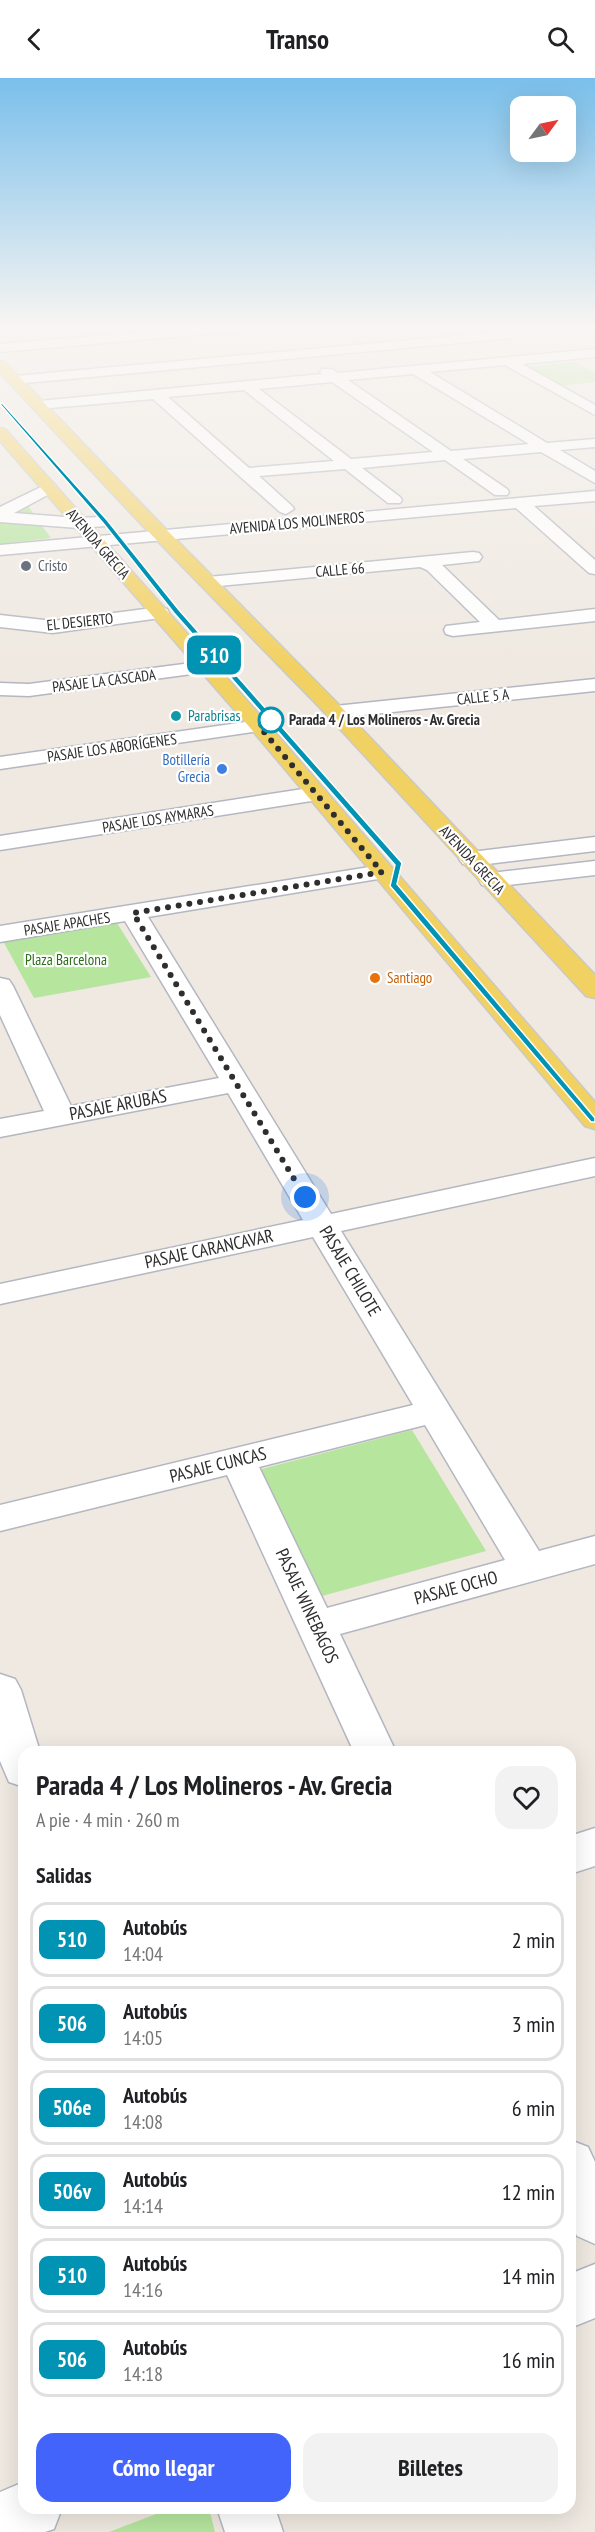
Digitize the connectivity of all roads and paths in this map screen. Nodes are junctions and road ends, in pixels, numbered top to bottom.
1 (7, 441) edge
2 (72, 441) edge
3 (208, 441) edge
4 (317, 441) edge
5 (428, 441) edge
6 (533, 441) edge
7 (595, 443) edge
8 (544, 447) junction
9 (449, 455) junction
10 (347, 464) junction
11 (245, 473) junction
12 (595, 478) edge
13 (595, 484) edge
14 (49, 488) junction
15 (501, 492) junction
16 (595, 496) edge
17 (394, 500) junction
18 (520, 503) junction
19 (286, 509) junction
20 (0, 515) edge
21 (78, 523) junction
22 (154, 527) junction
23 (94, 540) junction
24 (0, 550) edge
25 (473, 557) dead end
26 (425, 563) junction
27 (595, 569) edge
28 (208, 582) junction
29 (160, 613) junction
30 (595, 615) edge
31 (0, 621) edge
32 (494, 625) junction
33 (453, 630) dead end
34 (207, 667) junction
35 (595, 685) edge
36 (0, 689) edge
37 (335, 712) junction
38 (259, 726) junction
39 (0, 764) edge
40 (315, 794) junction
41 (0, 843) edge
42 (595, 844) edge
43 (471, 860) junction
44 (595, 868) edge
45 (382, 872) junction
46 (490, 880) junction
47 (133, 913) junction
48 (0, 934) edge
49 (0, 986) edge
50 (595, 990) edge
51 (236, 1083) junction
52 (61, 1116) junction
53 (595, 1120) edge
54 (0, 1128) edge
55 (595, 1167) edge
56 (322, 1225) junction
57 (0, 1294) edge
58 (435, 1411) junction
59 (238, 1460) junction
60 (0, 1518) edge
61 (595, 1550) edge
62 (529, 1567) junction
63 (316, 1626) junction
64 (0, 1690) edge
65 (372, 1746) edge
66 (18, 1750) edge
67 (595, 1847) edge
68 (576, 1853) edge
69 (576, 2178) edge
70 (595, 2218) edge
71 (595, 2291) edge
72 (576, 2299) edge
73 (18, 2514) edge
74 (248, 2514) edge
75 (0, 2521) edge
76 (254, 2532) edge

1 - 14 main road, AVENIDA GRECIA
2 - 22 main road, AVENIDA GRECIA
3 - 11 street
4 - 10 street
5 - 9 street
6 - 8 street
7 - 8 street
8 - 9 street
8 - 12 street
9 - 10 street
9 - 15 street
10 - 11 street
10 - 17 street
11 - 19 street
13 - 15 street, AVENIDA LOS MOLINEROS
14 - 20 street
14 - 21 main road, AVENIDA GRECIA
15 - 17 street, AVENIDA LOS MOLINEROS
16 - 18 street, AVENIDA LOS MOLINEROS
17 - 19 street, AVENIDA LOS MOLINEROS
18 - 22 street, AVENIDA LOS MOLINEROS
18 - 27 street
19 - 22 street, AVENIDA LOS MOLINEROS
20 - 21 street, AVENIDA LOS MOLINEROS
21 - 22 street, AVENIDA LOS MOLINEROS
21 - 23 main road, AVENIDA GRECIA
22 - 23 street, AVENIDA LOS MOLINEROS
22 - 28 main road, AVENIDA GRECIA
23 - 24 street, AVENIDA LOS MOLINEROS
23 - 29 main road, AVENIDA GRECIA
25 - 26 street, CALLE 66
26 - 28 street, CALLE 66
26 - 32 street
28 - 37 main road, AVENIDA GRECIA
29 - 31 street, EL DESIERTO
29 - 34 main road, AVENIDA GRECIA
30 - 32 street
32 - 33 street
34 - 36 street, PASAJE LA CASCADA
34 - 38 main road, AVENIDA GRECIA
35 - 37 street, CALLE 5 A
37 - 43 main road, AVENIDA GRECIA
38 - 39 street, PASAJE LOS ABORÍGENES
38 - 40 main road, AVENIDA GRECIA
40 - 41 street, PASAJE LOS AYMARAS
40 - 45 main road, AVENIDA GRECIA
42 - 43 street
43 - 46 main road, AVENIDA GRECIA
44 - 46 street
45 - 47 street, PASAJE APACHES
45 - 53 main road, AVENIDA GRECIA
46 - 50 main road, AVENIDA GRECIA
47 - 48 street, PASAJE APACHES
47 - 51 street, PASAJE CHILOTE
49 - 52 street
51 - 52 street, PASAJE ARUBAS
51 - 56 street, PASAJE CHILOTE
52 - 54 street, PASAJE ARUBAS
55 - 56 street, PASAJE CARANCAVAR
56 - 57 street, PASAJE CARANCAVAR
56 - 58 street, PASAJE CHILOTE
58 - 59 street, PASAJE CUNCAS
58 - 62 street, PASAJE CHILOTE
59 - 60 street, PASAJE CUNCAS
59 - 63 street, PASAJE WINEBAGOS
61 - 62 street, PASAJE OCHO
62 - 63 street, PASAJE OCHO
63 - 65 street, PASAJE WINEBAGOS
64 - 66 street
67 - 68 street
69 - 70 street
71 - 72 street
73 - 75 street
74 - 76 street

